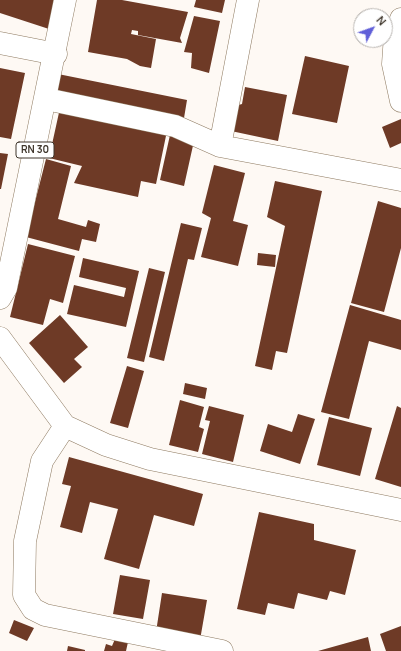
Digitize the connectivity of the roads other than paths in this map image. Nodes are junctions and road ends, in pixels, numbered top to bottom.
1 (66, 0) edge
2 (248, 0) edge
3 (401, 19) edge
4 (0, 43) edge
5 (56, 54) junction
6 (46, 98) junction
7 (401, 101) edge
8 (220, 146) junction
9 (401, 180) edge
10 (0, 298) edge
11 (0, 338) edge
12 (65, 426) junction
13 (401, 510) edge
14 (222, 651) edge

1 - 5 street, RN 30
2 - 8 street
3 - 7 street
4 - 5 street
5 - 6 street, RN 30
6 - 8 street
6 - 10 street, RN 30
8 - 9 street
11 - 12 street
12 - 13 street
12 - 14 street

